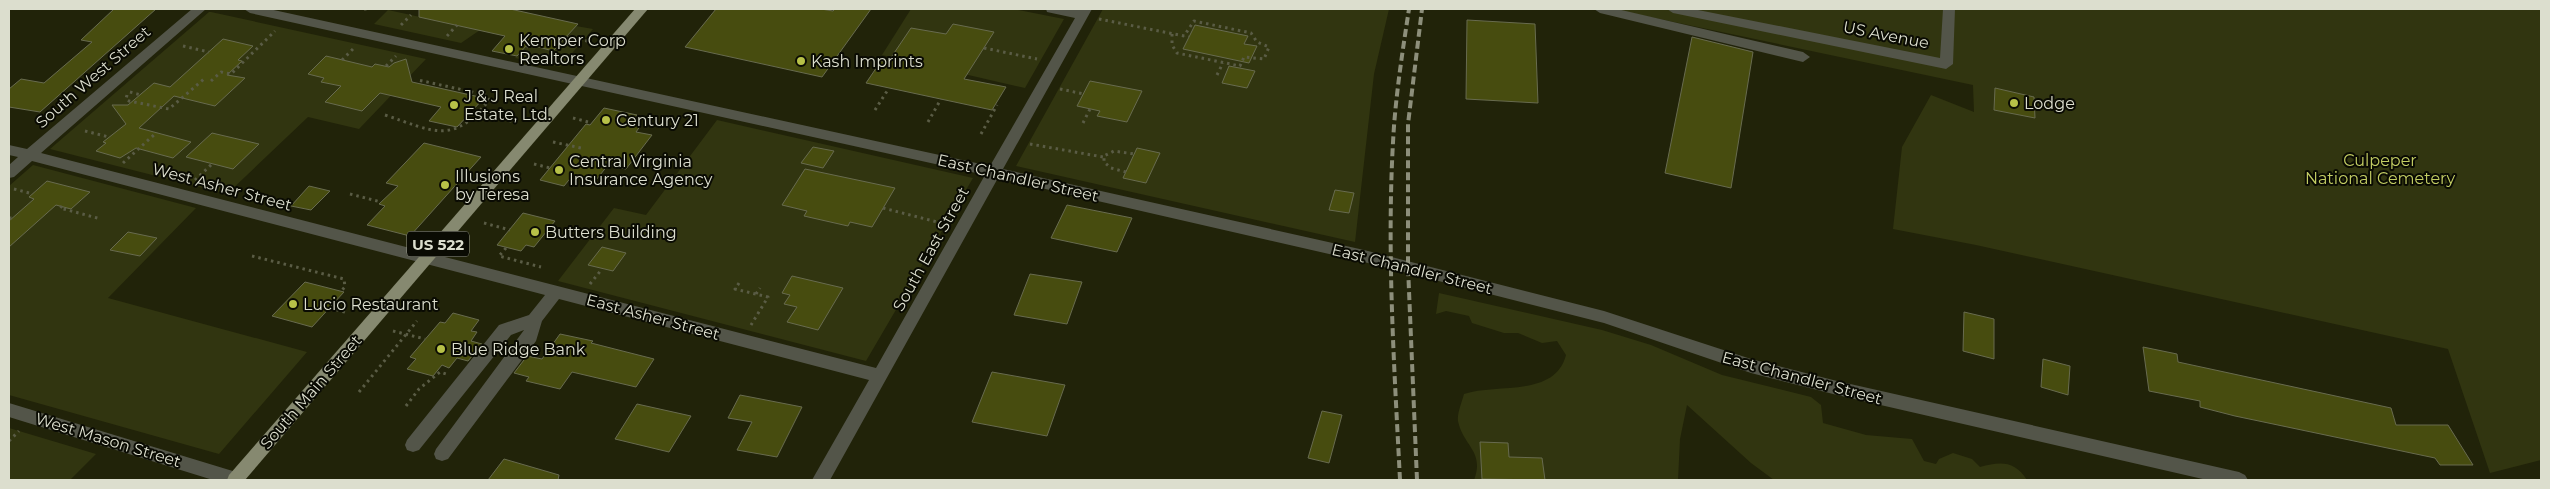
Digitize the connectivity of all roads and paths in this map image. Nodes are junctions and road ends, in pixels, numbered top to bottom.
1 (200, 9) edge
2 (250, 9) edge
3 (642, 9) edge
4 (1052, 9) edge
5 (1600, 9) edge
6 (1673, 9) edge
7 (1949, 9) edge
8 (1088, 14) edge
9 (411, 15) dead end
10 (457, 25) dead end
11 (281, 26) dead end
12 (396, 30) dead end
13 (531, 32) dead end
14 (1172, 34) junction
15 (1184, 36) junction
16 (566, 37) dead end
17 (1189, 37) dead end
18 (443, 40) dead end
19 (587, 41) dead end
20 (360, 43) dead end
21 (180, 45) dead end
22 (984, 48) dead end
23 (209, 52) dead end
24 (400, 52) dead end
25 (1803, 57) dead end
26 (342, 60) dead end
27 (1044, 61) dead end
28 (1223, 62) junction
29 (386, 66) dead end
30 (510, 66) junction
31 (1217, 75) dead end
32 (204, 80) dead end
33 (418, 80) dead end
34 (211, 81) dead end
35 (580, 81) junction
36 (889, 88) dead end
37 (1056, 88) dead end
38 (130, 92) dead end
39 (1084, 94) dead end
40 (941, 99) dead end
41 (129, 101) junction
42 (124, 105) dead end
43 (997, 105) dead end
44 (1090, 109) dead end
45 (875, 110) dead end
46 (471, 112) dead end
47 (478, 114) junction
48 (385, 115) dead end
49 (573, 118) dead end
50 (516, 122) dead end
51 (928, 122) dead end
52 (592, 123) dead end
53 (1083, 123) dead end
54 (84, 130) dead end
55 (156, 133) dead end
56 (981, 134) dead end
57 (109, 137) dead end
58 (552, 142) dead end
59 (1026, 143) dead end
60 (581, 148) dead end
61 (9, 150) edge
62 (1134, 154) dead end
63 (29, 155) junction
64 (1103, 157) junction
65 (534, 164) dead end
66 (550, 168) dead end
67 (1126, 172) dead end
68 (9, 173) edge
69 (995, 173) junction
70 (108, 176) junction
71 (9, 188) edge
72 (33, 194) dead end
73 (350, 194) dead end
74 (381, 202) dead end
75 (62, 206) dead end
76 (883, 208) dead end
77 (101, 219) dead end
78 (484, 223) dead end
79 (949, 225) dead end
80 (510, 230) dead end
81 (506, 248) dead end
82 (252, 256) dead end
83 (426, 258) junction
84 (541, 267) dead end
85 (739, 283) dead end
86 (760, 288) dead end
87 (341, 291) dead end
88 (556, 292) junction
89 (756, 294) junction
90 (330, 308) dead end
91 (348, 314) dead end
92 (535, 319) junction
93 (417, 321) dead end
94 (393, 331) dead end
95 (406, 334) junction
96 (425, 339) dead end
97 (741, 340) junction
98 (880, 376) junction
99 (466, 379) junction
100 (359, 392) dead end
101 (406, 406) dead end
102 (9, 410) edge
103 (21, 429) dead end
104 (9, 441) edge
105 (413, 445) dead end
106 (442, 454) dead end
107 (235, 480) edge
108 (821, 480) edge
109 (2239, 480) edge

1 - 63 street, South West Street
2 - 30 street, East Chandler Street
3 - 35 main road, South Main Street / US 522
4 - 8 street
5 - 25 street
6 - 7 street, US Avenue
8 - 14 path
8 - 69 street, South East Street
9 - 12 path
10 - 18 path
11 - 34 path
13 - 30 path
14 - 15 path
14 - 28 path
15 - 17 path
15 - 28 path
16 - 19 path
20 - 26 path
21 - 23 path
22 - 27 path
24 - 29 path
28 - 31 path
30 - 35 street, East Chandler Street
32 - 41 path
33 - 47 path
35 - 69 street, East Chandler Street
35 - 83 main road, South Main Street / US 522
36 - 45 path
37 - 39 path
38 - 41 path
40 - 51 path
41 - 42 path
43 - 56 path
44 - 53 path
46 - 47 path
47 - 48 path
47 - 50 path
49 - 52 path
54 - 57 path
55 - 70 path
58 - 60 path
59 - 64 path
61 - 63 street, West Asher Street
62 - 64 path
63 - 68 street, South West Street
63 - 70 street, West Asher Street
64 - 67 path
65 - 66 path
69 - 98 street, South East Street
69 - 109 street, East Chandler Street
70 - 83 street, West Asher Street
71 - 72 path
73 - 74 path
75 - 77 path
76 - 79 path
78 - 80 path
81 - 84 path
82 - 87 path
83 - 88 street, East Asher Street
83 - 107 main road, South Main Street / US 522
85 - 89 path
86 - 89 path
88 - 92 street
88 - 97 street, East Asher Street
89 - 97 path
90 - 91 path
92 - 99 street
92 - 106 street
93 - 95 path
94 - 95 path
95 - 96 path
95 - 100 path
97 - 98 street, East Asher Street
98 - 108 street, South East Street
99 - 101 path
99 - 105 street
102 - 107 street, West Mason Street
103 - 104 path

